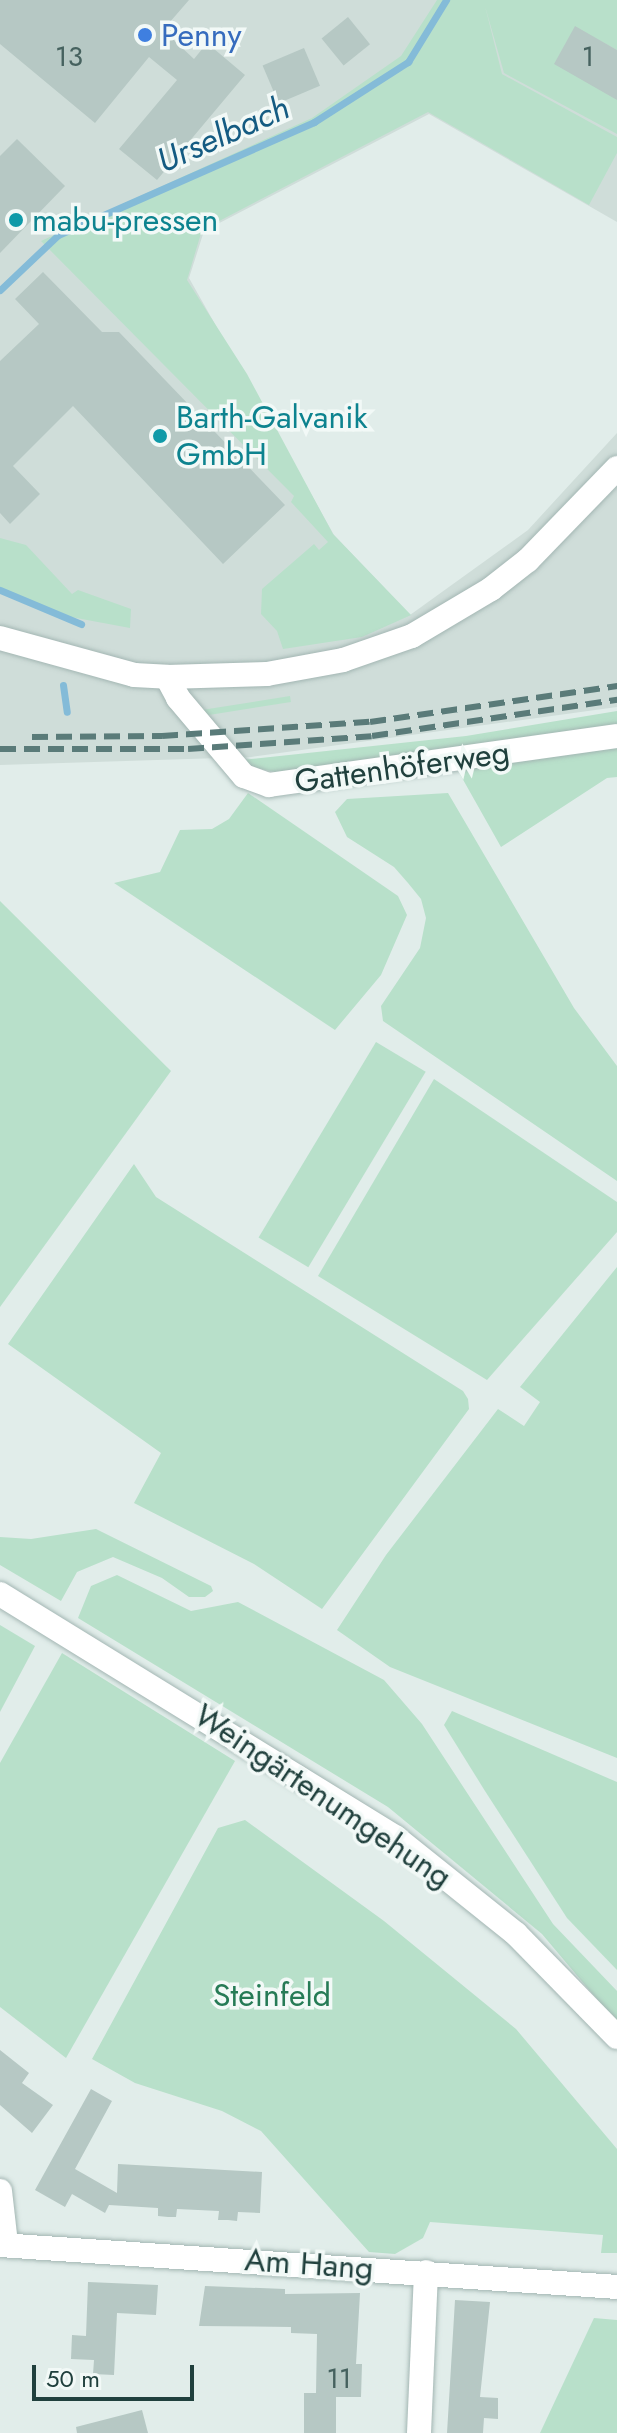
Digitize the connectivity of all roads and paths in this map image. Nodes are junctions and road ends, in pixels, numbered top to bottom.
1 (617, 468) edge
2 (0, 638) edge
3 (167, 677) junction
4 (617, 736) edge
5 (0, 1594) edge
6 (617, 2037) edge
7 (0, 2191) edge
8 (3, 2245) edge
9 (426, 2272) junction
10 (617, 2287) edge
11 (419, 2433) edge

1 - 3 street
2 - 3 street
3 - 4 street, Gattenhöferweg
5 - 6 street, Weingärtenumgehung
7 - 8 street
8 - 9 street, Am Hang
9 - 10 street, Am Hang
9 - 11 street

